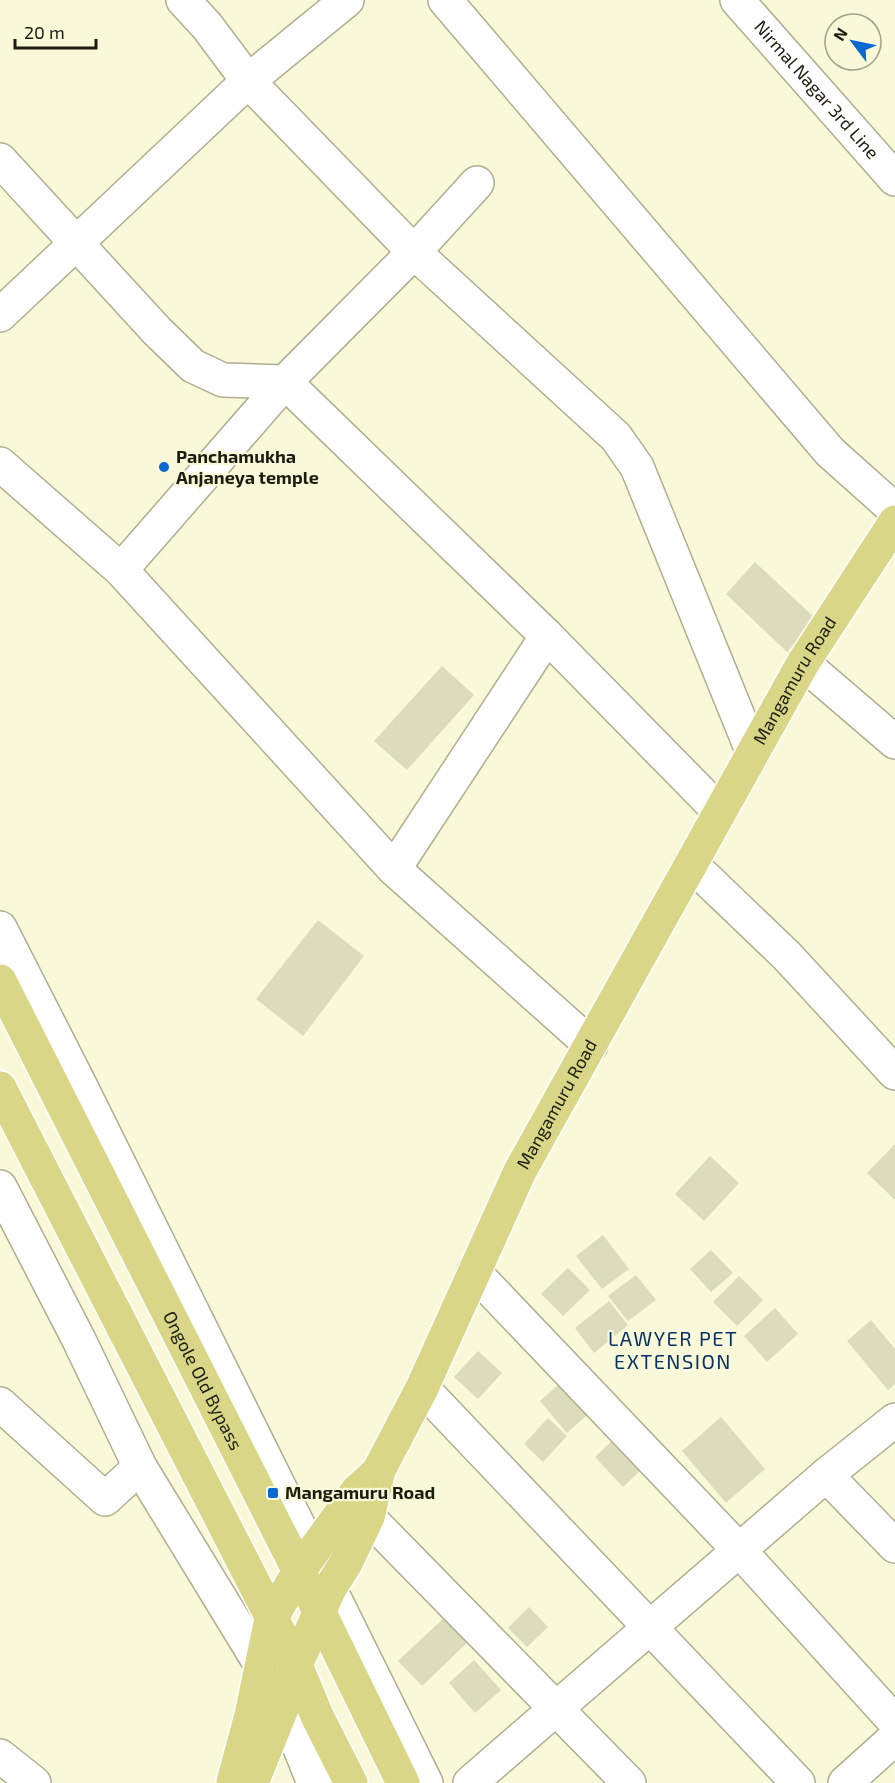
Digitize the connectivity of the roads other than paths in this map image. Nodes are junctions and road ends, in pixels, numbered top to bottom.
1 (183, 0) edge
2 (347, 0) edge
3 (446, 0) edge
4 (737, 0) edge
5 (248, 81) junction
6 (0, 160) edge
7 (895, 179) edge
8 (477, 183) dead end
9 (76, 243) junction
10 (414, 252) junction
11 (0, 315) edge
12 (285, 382) junction
13 (0, 464) edge
14 (895, 510) edge
15 (895, 522) edge
16 (121, 570) junction
17 (547, 636) junction
18 (803, 663) junction
19 (895, 742) edge
20 (753, 753) junction
21 (720, 812) junction
22 (691, 864) junction
23 (394, 869) junction
24 (0, 928) edge
25 (0, 981) edge
26 (591, 1045) junction
27 (895, 1073) edge
28 (0, 1088) edge
29 (0, 1186) edge
30 (474, 1272) junction
31 (422, 1388) junction
32 (0, 1404) edge
33 (895, 1420) edge
34 (140, 1467) junction
35 (379, 1470) junction
36 (826, 1475) junction
37 (369, 1517) junction
38 (895, 1546) edge
39 (739, 1550) junction
40 (306, 1562) junction
41 (325, 1600) junction
42 (271, 1620) junction
43 (650, 1627) junction
44 (261, 1665) junction
45 (296, 1665) junction
46 (283, 1706) junction
47 (557, 1708) junction
48 (895, 1722) edge
49 (895, 1738) edge
50 (0, 1756) edge
51 (34, 1783) edge
52 (233, 1783) edge
53 (252, 1783) edge
54 (314, 1783) edge
55 (351, 1783) edge
56 (403, 1783) edge
57 (426, 1783) edge
58 (470, 1783) edge
59 (628, 1783) edge
60 (798, 1783) edge
61 (845, 1783) edge

1 - 5 street
2 - 5 street
3 - 14 street
4 - 7 street, Nirmal Nagar 3rd Line
5 - 9 street
5 - 10 street
6 - 9 street
8 - 10 street
9 - 11 street
9 - 12 street
10 - 12 street
10 - 20 street
12 - 16 street
12 - 17 street
13 - 16 street
15 - 18 main road, Mangamuru Road
16 - 23 street
17 - 21 street
17 - 23 street
18 - 19 street
18 - 20 main road, Mangamuru Road
20 - 21 main road, Mangamuru Road
21 - 22 main road, Mangamuru Road
22 - 26 main road, Mangamuru Road
22 - 27 street
23 - 26 street
24 - 40 street
25 - 40 main road, Ongole Old Bypass
26 - 30 main road, Mangamuru Road
28 - 42 main road
29 - 34 street
30 - 31 main road, Mangamuru Road
30 - 39 street
31 - 35 main road, Mangamuru Road
31 - 43 street
32 - 34 street
33 - 36 street
34 - 44 street
35 - 37 main road, Mangamuru Road
35 - 40 main road
36 - 38 street
36 - 39 street
37 - 41 main road, Mangamuru Road
37 - 47 street
39 - 43 street
39 - 48 street
40 - 41 main road, Ongole Old Bypass
40 - 42 main road
41 - 45 main road, Mangamuru Road
41 - 56 main road, Ongole Old Bypass
41 - 57 street
42 - 44 main road
42 - 45 main road
43 - 47 street
43 - 60 street
44 - 46 street
44 - 52 main road
45 - 46 main road, Mangamuru Road
45 - 55 main road
46 - 53 main road, Mangamuru Road
46 - 54 street
47 - 58 street
47 - 59 street
49 - 61 street
50 - 51 street

